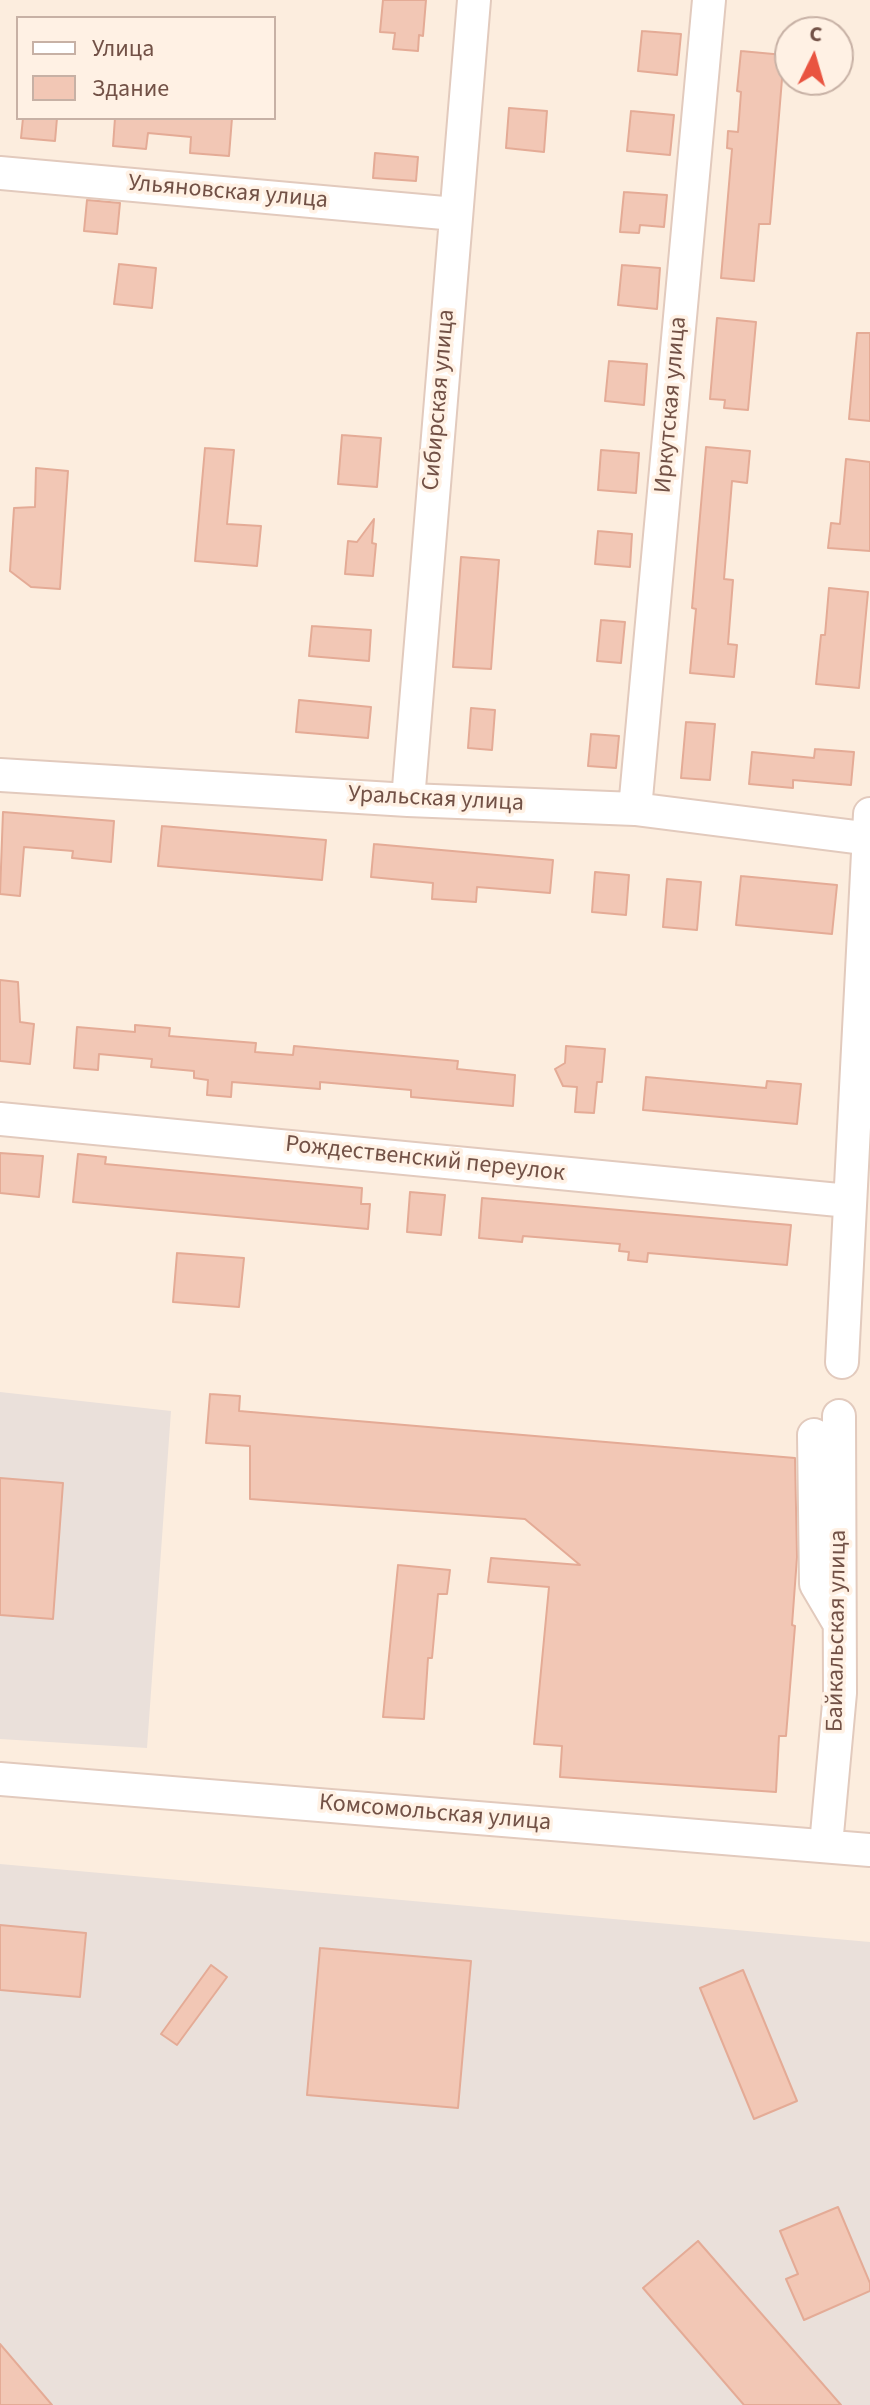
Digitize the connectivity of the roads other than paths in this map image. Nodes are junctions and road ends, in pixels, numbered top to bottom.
1 (474, 0) edge
2 (709, 0) edge
3 (0, 173) edge
4 (455, 214) junction
5 (0, 775) edge
6 (408, 800) junction
7 (635, 809) junction
8 (869, 830) edge
9 (0, 1119) edge
10 (849, 1201) junction
11 (842, 1362) dead end
12 (839, 1416) dead end
13 (814, 1435) dead end
14 (840, 1625) junction
15 (0, 1779) edge
16 (826, 1845) junction
17 (870, 1850) edge

1 - 4 street, Сибирская улица
2 - 7 street, Иркутская улица
3 - 4 street, Ульяновская улица
4 - 6 street, Сибирская улица
5 - 6 street, Уральская улица
6 - 7 street, Уральская улица
7 - 8 street, Уральская улица
8 - 10 street
9 - 10 street, Рождественский переулок
10 - 11 street
12 - 14 street, Байкальская улица
13 - 14 street
14 - 16 street, Байкальская улица
15 - 16 street, Комсомольская улица
16 - 17 street, Комсомольская улица

